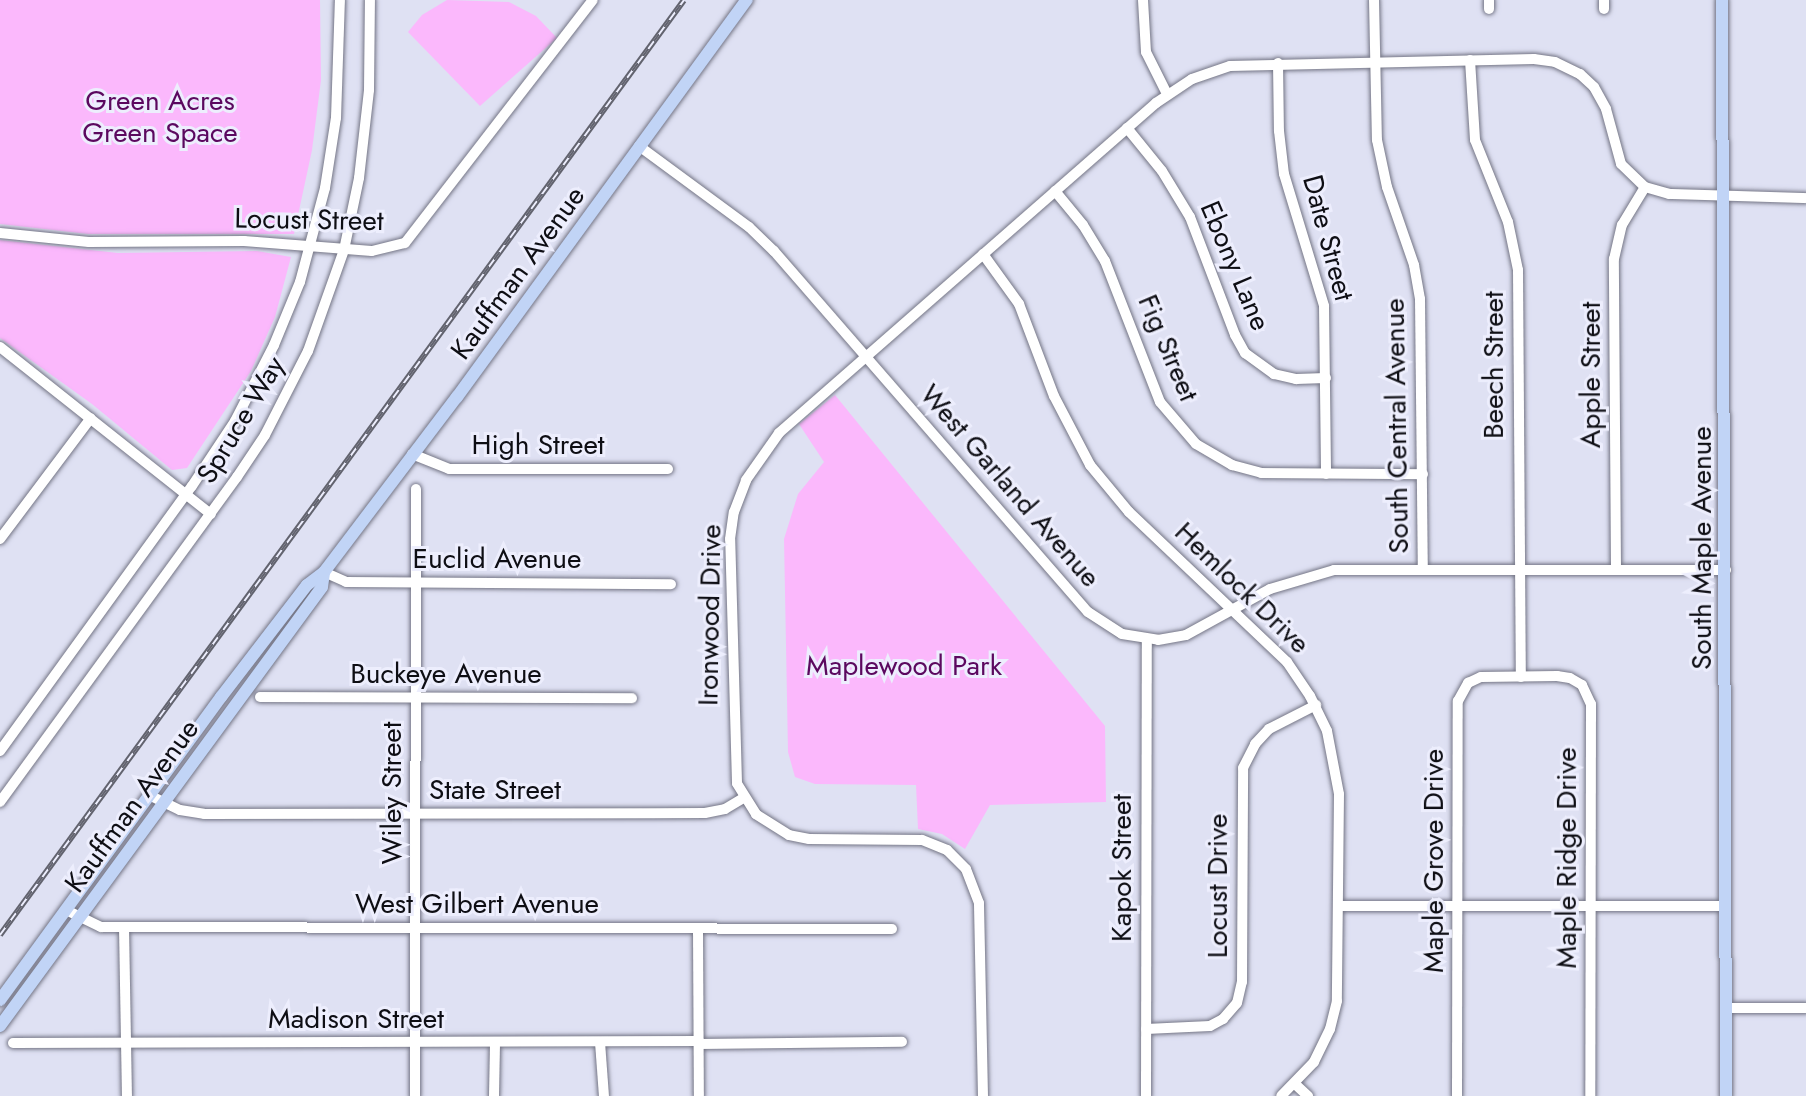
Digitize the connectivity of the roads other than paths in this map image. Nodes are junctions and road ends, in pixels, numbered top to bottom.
1 (340, 0) edge
2 (370, 0) edge
3 (593, 0) edge
4 (747, 0) edge
5 (1143, 0) edge
6 (1374, 0) edge
7 (1722, 0) edge
8 (1470, 60) junction
9 (1374, 61) junction
10 (1278, 63) junction
11 (1167, 94) junction
12 (1127, 128) junction
13 (639, 146) junction
14 (1645, 187) junction
15 (1055, 191) junction
16 (1723, 197) junction
17 (1806, 198) edge
18 (0, 233) edge
19 (310, 247) junction
20 (344, 250) junction
21 (983, 254) junction
22 (0, 347) edge
23 (865, 357) junction
24 (1326, 378) junction
25 (91, 418) junction
26 (412, 454) junction
27 (668, 469) dead end
28 (1326, 474) junction
29 (1423, 474) junction
30 (416, 489) dead end
31 (185, 495) junction
32 (211, 514) junction
33 (0, 539) edge
34 (1423, 569) junction
35 (1520, 569) junction
36 (1616, 570) junction
37 (1726, 570) junction
38 (324, 572) junction
39 (416, 583) junction
40 (671, 584) dead end
41 (1233, 610) junction
42 (1147, 640) junction
43 (1521, 677) junction
44 (260, 697) dead end
45 (416, 698) junction
46 (632, 698) dead end
47 (1316, 705) junction
48 (0, 751) edge
49 (151, 796) junction
50 (743, 798) junction
51 (0, 802) edge
52 (163, 803) junction
53 (416, 814) junction
54 (1339, 906) junction
55 (1458, 906) junction
56 (1726, 906) junction
57 (1591, 907) junction
58 (66, 910) junction
59 (79, 918) junction
60 (124, 927) junction
61 (416, 928) junction
62 (698, 929) junction
63 (892, 929) dead end
64 (0, 1000) edge
65 (1726, 1008) junction
66 (1806, 1008) edge
67 (0, 1026) edge
68 (1146, 1029) junction
69 (415, 1042) junction
70 (495, 1042) junction
71 (600, 1042) junction
72 (699, 1042) junction
73 (902, 1042) dead end
74 (13, 1043) dead end
75 (126, 1043) junction
76 (1295, 1084) junction
77 (127, 1096) edge
78 (415, 1096) edge
79 (494, 1096) edge
80 (604, 1096) edge
81 (699, 1096) edge
82 (983, 1096) edge
83 (1146, 1096) edge
84 (1281, 1096) edge
85 (1308, 1096) edge
86 (1457, 1096) edge
87 (1590, 1096) edge
88 (1726, 1096) edge

1 - 19 street, Spruce Way
2 - 20 street, Spruce Way
3 - 20 street, Locust Street
4 - 13 main road, Kauffman Avenue
5 - 11 street
6 - 9 street, South Central Avenue
7 - 16 main road, South Maple Avenue
8 - 9 street, Ironwood Drive
8 - 14 street, Ironwood Drive
8 - 35 street, Beech Street
9 - 10 street, Ironwood Drive
9 - 29 street, South Central Avenue
10 - 11 street, Ironwood Drive
10 - 24 street, Date Street
11 - 12 street, Ironwood Drive
12 - 15 street, Ironwood Drive
12 - 24 street, Ebony Lane
13 - 23 street, West Garland Avenue
13 - 26 main road, Kauffman Avenue
14 - 16 street
14 - 36 street, Apple Street
15 - 21 street, Ironwood Drive
15 - 28 street, Fig Street
16 - 17 street
16 - 37 main road, South Maple Avenue
18 - 19 street, Locust Street
19 - 20 street, Locust Street
19 - 31 street, Spruce Way
20 - 32 street, Spruce Way
21 - 23 street, Ironwood Drive
21 - 41 street, Hemlock Drive
22 - 25 street
23 - 42 street, West Garland Avenue
23 - 50 street, Ironwood Drive
24 - 28 street, Date Street
25 - 31 street
25 - 33 street
26 - 27 street, High Street
26 - 38 main road, Kauffman Avenue
28 - 29 street, Fig Street
29 - 34 street, South Central Avenue
30 - 39 street, Wiley Street
31 - 32 street
31 - 48 street, Spruce Way
32 - 51 street, Spruce Way
34 - 35 street, West Garland Avenue
34 - 41 street, West Garland Avenue
35 - 36 street, West Garland Avenue
35 - 43 street, Beech Street
36 - 37 street, West Garland Avenue
37 - 56 main road, South Maple Avenue
38 - 39 street, Euclid Avenue
38 - 49 main road, Kauffman Avenue
38 - 52 main road, Kauffman Avenue
39 - 40 street, Euclid Avenue
39 - 45 street, Wiley Street
41 - 42 street, West Garland Avenue
41 - 47 street, Hemlock Drive
42 - 68 street, Kapok Street
43 - 55 street, Maple Grove Drive
43 - 57 street, Maple Ridge Drive
44 - 45 street, Buckeye Avenue
45 - 46 street, Buckeye Avenue
45 - 53 street, Wiley Street
47 - 54 street, Hemlock Drive
47 - 68 street, Locust Drive
49 - 52 street, State Street
49 - 58 main road, Kauffman Avenue
50 - 53 street, State Street
50 - 82 street
52 - 53 street, State Street
52 - 59 main road, Kauffman Avenue
53 - 61 street, Wiley Street
54 - 55 street
54 - 76 street, Hemlock Drive
55 - 57 street
55 - 86 street, Maple Grove Drive
56 - 57 street
56 - 65 main road, South Maple Avenue
57 - 87 street, Maple Ridge Drive
58 - 59 street, West Gilbert Avenue
58 - 64 main road, Kauffman Avenue
59 - 60 street, West Gilbert Avenue
59 - 67 main road, Kauffman Avenue
60 - 61 street, West Gilbert Avenue
60 - 75 street
61 - 62 street, West Gilbert Avenue
61 - 69 street, Wiley Street
62 - 63 street, West Gilbert Avenue
62 - 72 street
65 - 66 street
65 - 88 main road, South Maple Avenue
68 - 83 street, Kapok Street
69 - 70 street, Madison Street
69 - 75 street, Madison Street
69 - 78 street, Wiley Street
70 - 71 street, Madison Street
70 - 79 street
71 - 72 street, Madison Street
71 - 80 street
72 - 73 street, Madison Street
72 - 81 street
74 - 75 street, Madison Street
75 - 77 street
76 - 84 street, Hemlock Drive
76 - 85 street

